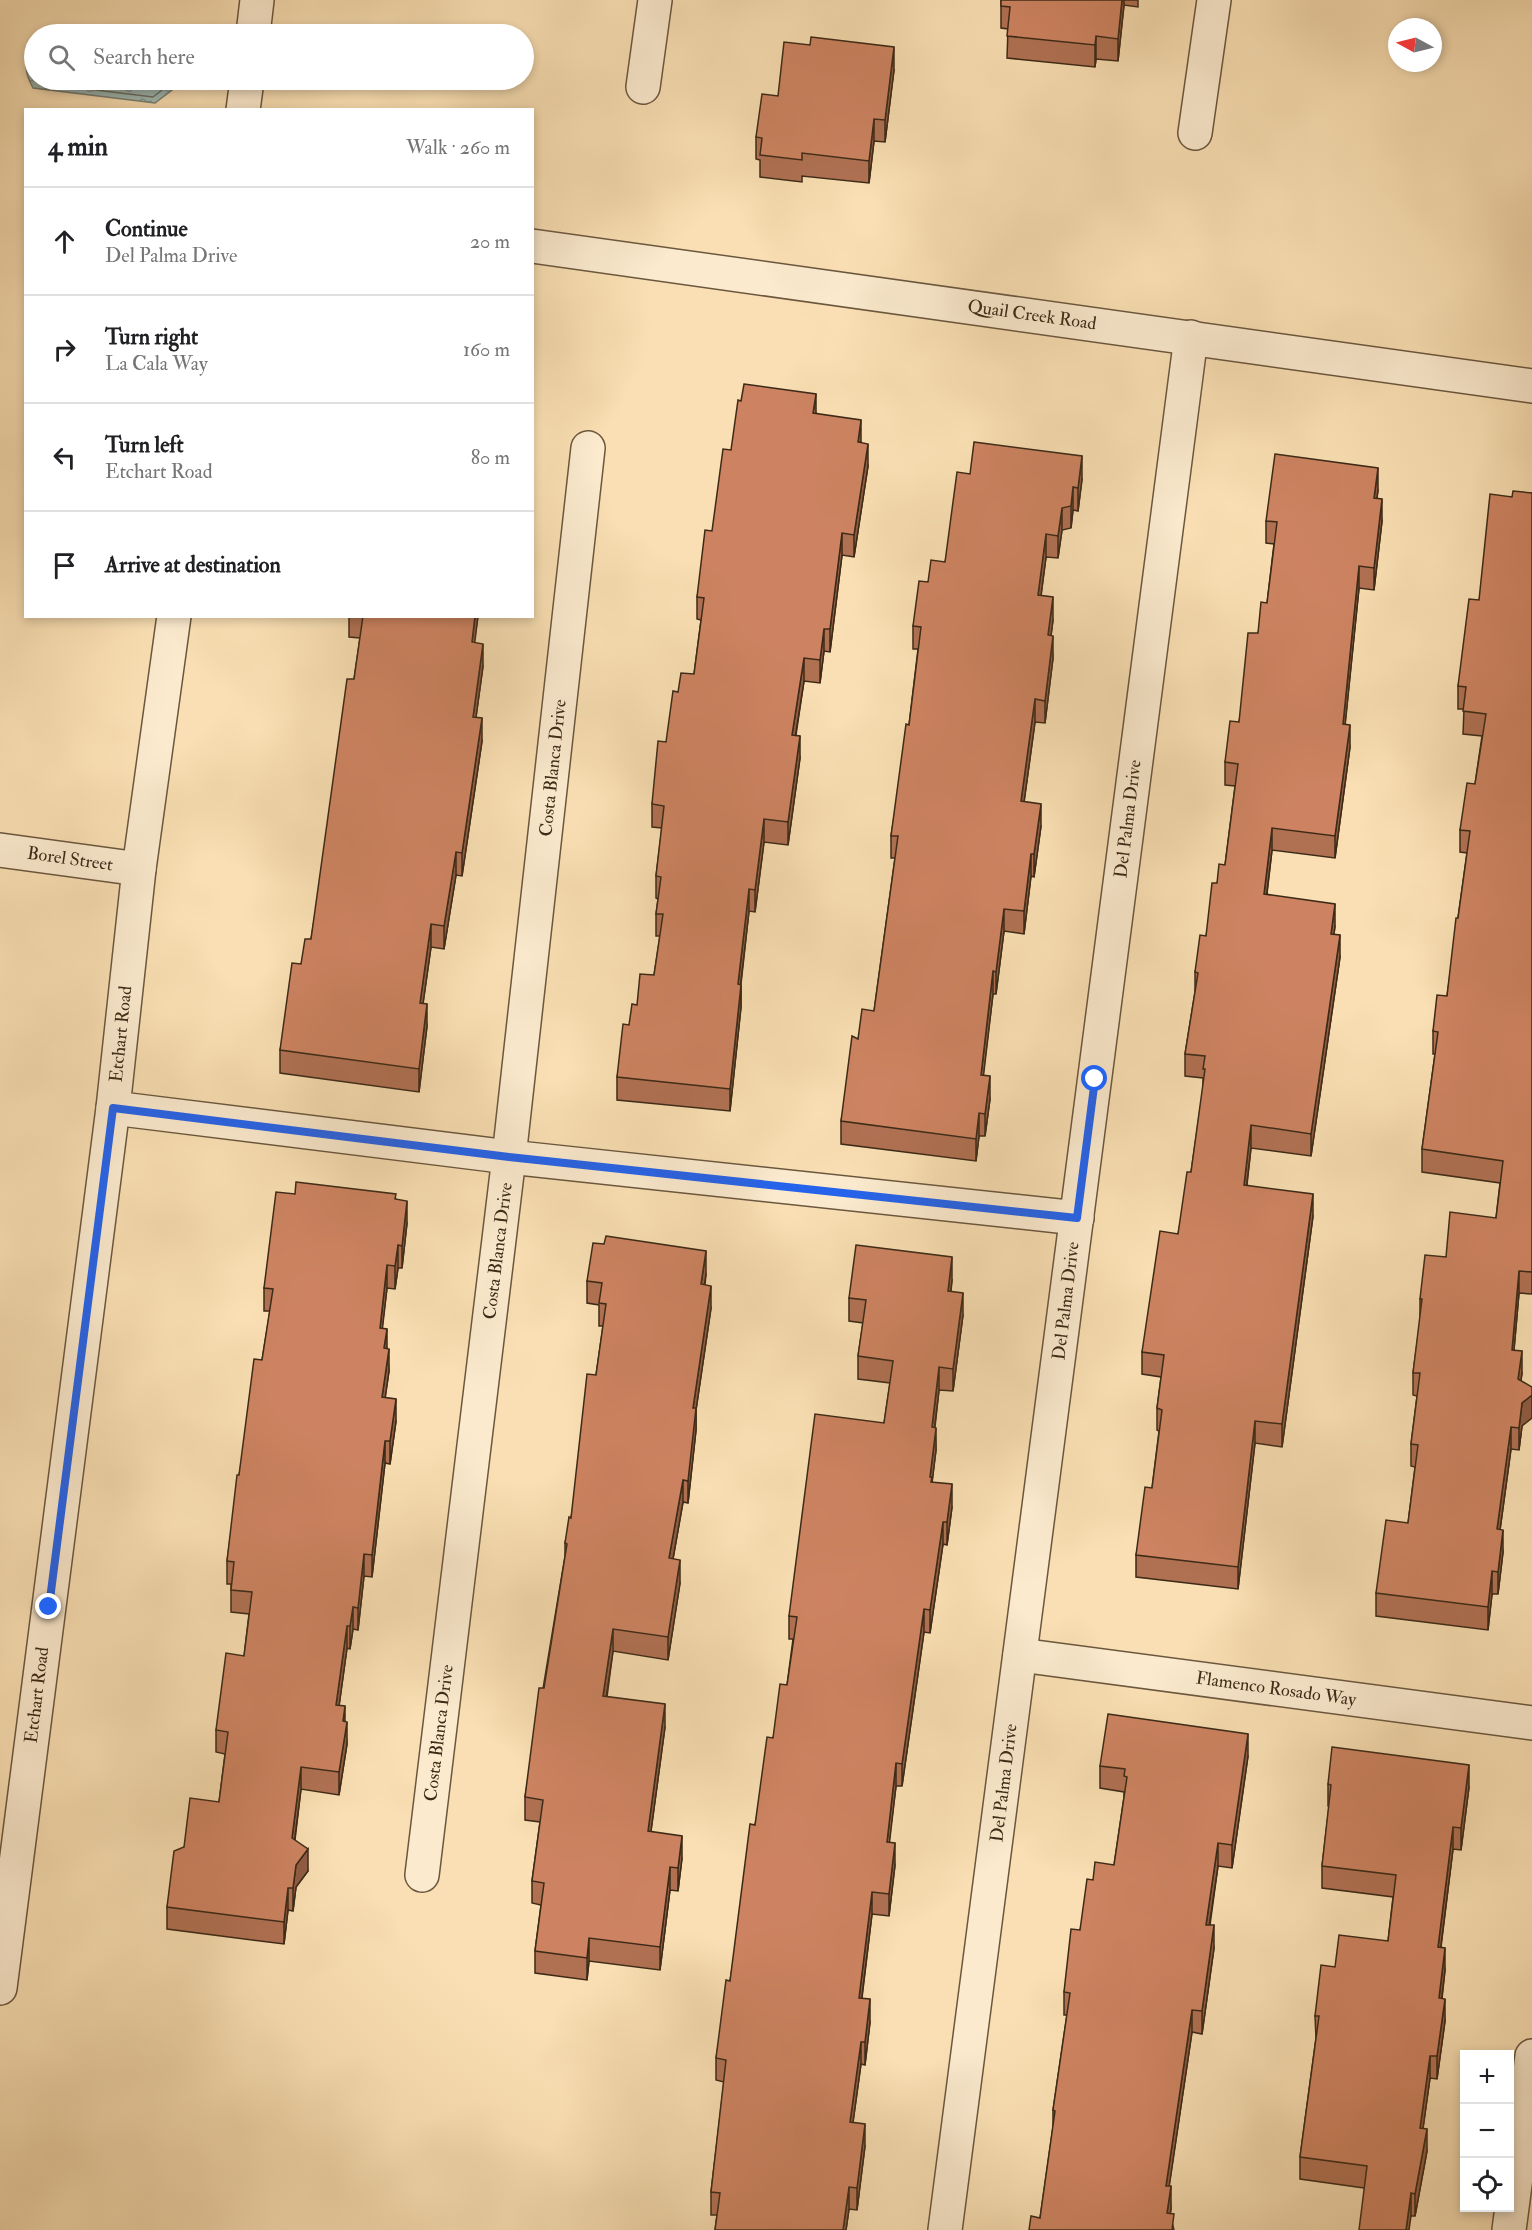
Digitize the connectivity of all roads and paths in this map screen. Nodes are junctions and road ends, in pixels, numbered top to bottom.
1 (257, 0) edge
2 (655, 0) edge
3 (1214, 0) edge
4 (254, 24) edge
5 (643, 87) dead end
6 (246, 90) edge
7 (243, 108) edge
8 (1195, 134) dead end
9 (534, 246) edge
10 (1191, 337) junction
11 (1532, 386) edge
12 (588, 448) dead end
13 (174, 618) edge
14 (0, 850) edge
15 (139, 869) junction
16 (113, 1108) junction
17 (509, 1157) junction
18 (1077, 1218) junction
19 (1020, 1654) junction
20 (1532, 1723) edge
21 (422, 1875) dead end
22 (0, 1988) edge
23 (1532, 2056) edge
24 (945, 2230) edge
25 (1509, 2230) edge

1 - 4 street
2 - 5 street
3 - 8 street
6 - 7 street
9 - 10 street, Quail Creek Road
10 - 11 street, Quail Creek Road
10 - 18 street, Del Palma Drive
12 - 17 street, Costa Blanca Drive
13 - 15 street, Etchart Road
14 - 15 street, Borel Street
15 - 16 street, Etchart Road
16 - 17 street
16 - 22 street, Etchart Road
17 - 18 street
17 - 21 street, Costa Blanca Drive
18 - 19 street, Del Palma Drive
19 - 20 street, Flamenco Rosado Way
19 - 24 street, Del Palma Drive
23 - 25 street

